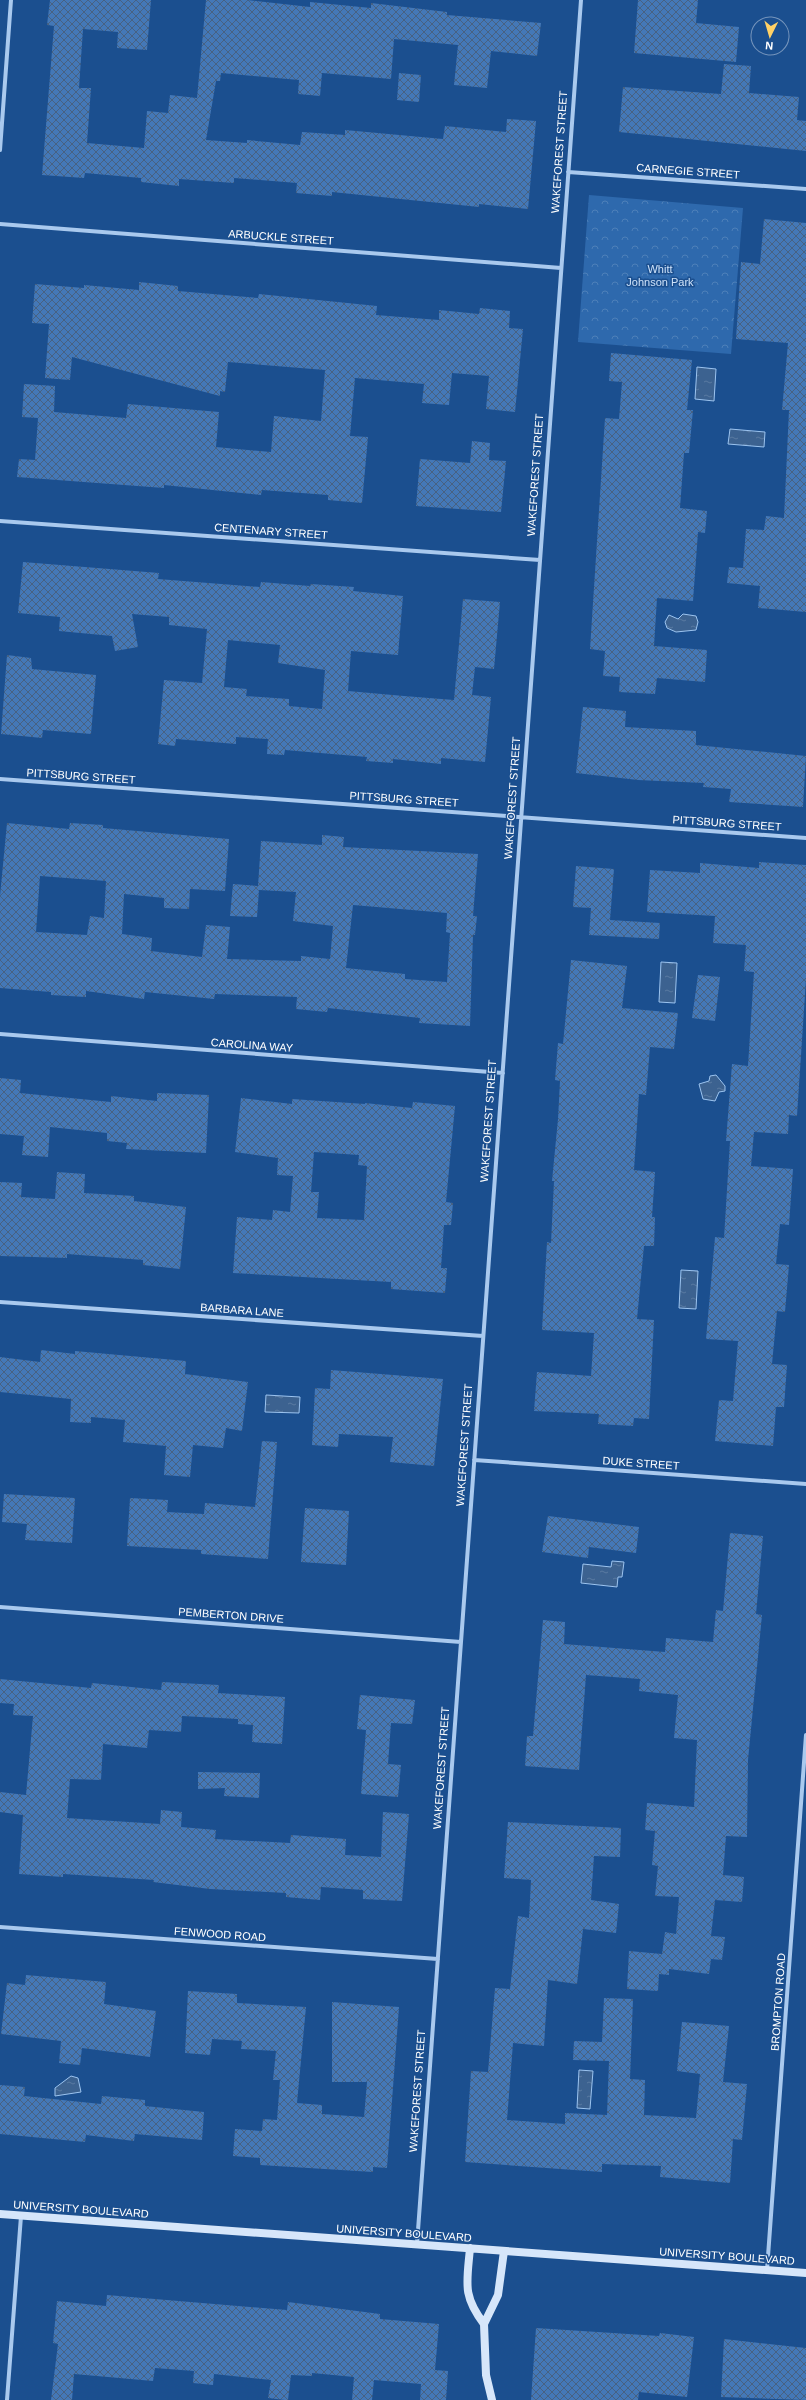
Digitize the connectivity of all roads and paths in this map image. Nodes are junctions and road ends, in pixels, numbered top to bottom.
1 (11, 0) edge
2 (581, 0) edge
3 (0, 150) edge
4 (568, 172) junction
5 (806, 188) edge
6 (0, 224) edge
7 (561, 268) junction
8 (0, 521) edge
9 (540, 560) junction
10 (0, 779) edge
11 (521, 817) junction
12 (806, 838) edge
13 (0, 1034) edge
14 (503, 1073) junction
15 (0, 1302) edge
16 (483, 1336) junction
17 (474, 1460) junction
18 (806, 1484) edge
19 (0, 1607) edge
20 (461, 1642) junction
21 (806, 1735) edge
22 (0, 1927) edge
23 (438, 1959) junction
24 (0, 2214) edge
25 (21, 2216) junction
26 (417, 2244) junction
27 (470, 2248) junction
28 (504, 2251) junction
29 (767, 2270) junction
30 (806, 2273) edge
31 (484, 2324) junction
32 (7, 2400) edge
33 (492, 2400) edge

1 - 3 street
2 - 4 street, WAKEFOREST STREET
4 - 5 street, CARNEGIE STREET
4 - 7 street, WAKEFOREST STREET
6 - 7 street, ARBUCKLE STREET
7 - 9 street, WAKEFOREST STREET
8 - 9 street, CENTENARY STREET
9 - 11 street, WAKEFOREST STREET
10 - 11 street, PITTSBURG STREET
11 - 12 street, PITTSBURG STREET
11 - 14 street, WAKEFOREST STREET
13 - 14 street, CAROLINA WAY
14 - 16 street, WAKEFOREST STREET
15 - 16 street, BARBARA LANE
16 - 17 street, WAKEFOREST STREET
17 - 18 street, DUKE STREET
17 - 20 street, WAKEFOREST STREET
19 - 20 street, PEMBERTON DRIVE
20 - 23 street, WAKEFOREST STREET
21 - 29 street, BROMPTON ROAD
22 - 23 street, FENWOOD ROAD
23 - 26 street, WAKEFOREST STREET
24 - 25 main road, UNIVERSITY BOULEVARD
25 - 26 main road, UNIVERSITY BOULEVARD
25 - 32 street
26 - 27 main road, UNIVERSITY BOULEVARD
27 - 28 main road, UNIVERSITY BOULEVARD
27 - 31 main road
28 - 29 main road, UNIVERSITY BOULEVARD
28 - 31 main road
29 - 30 main road, UNIVERSITY BOULEVARD
31 - 33 main road

